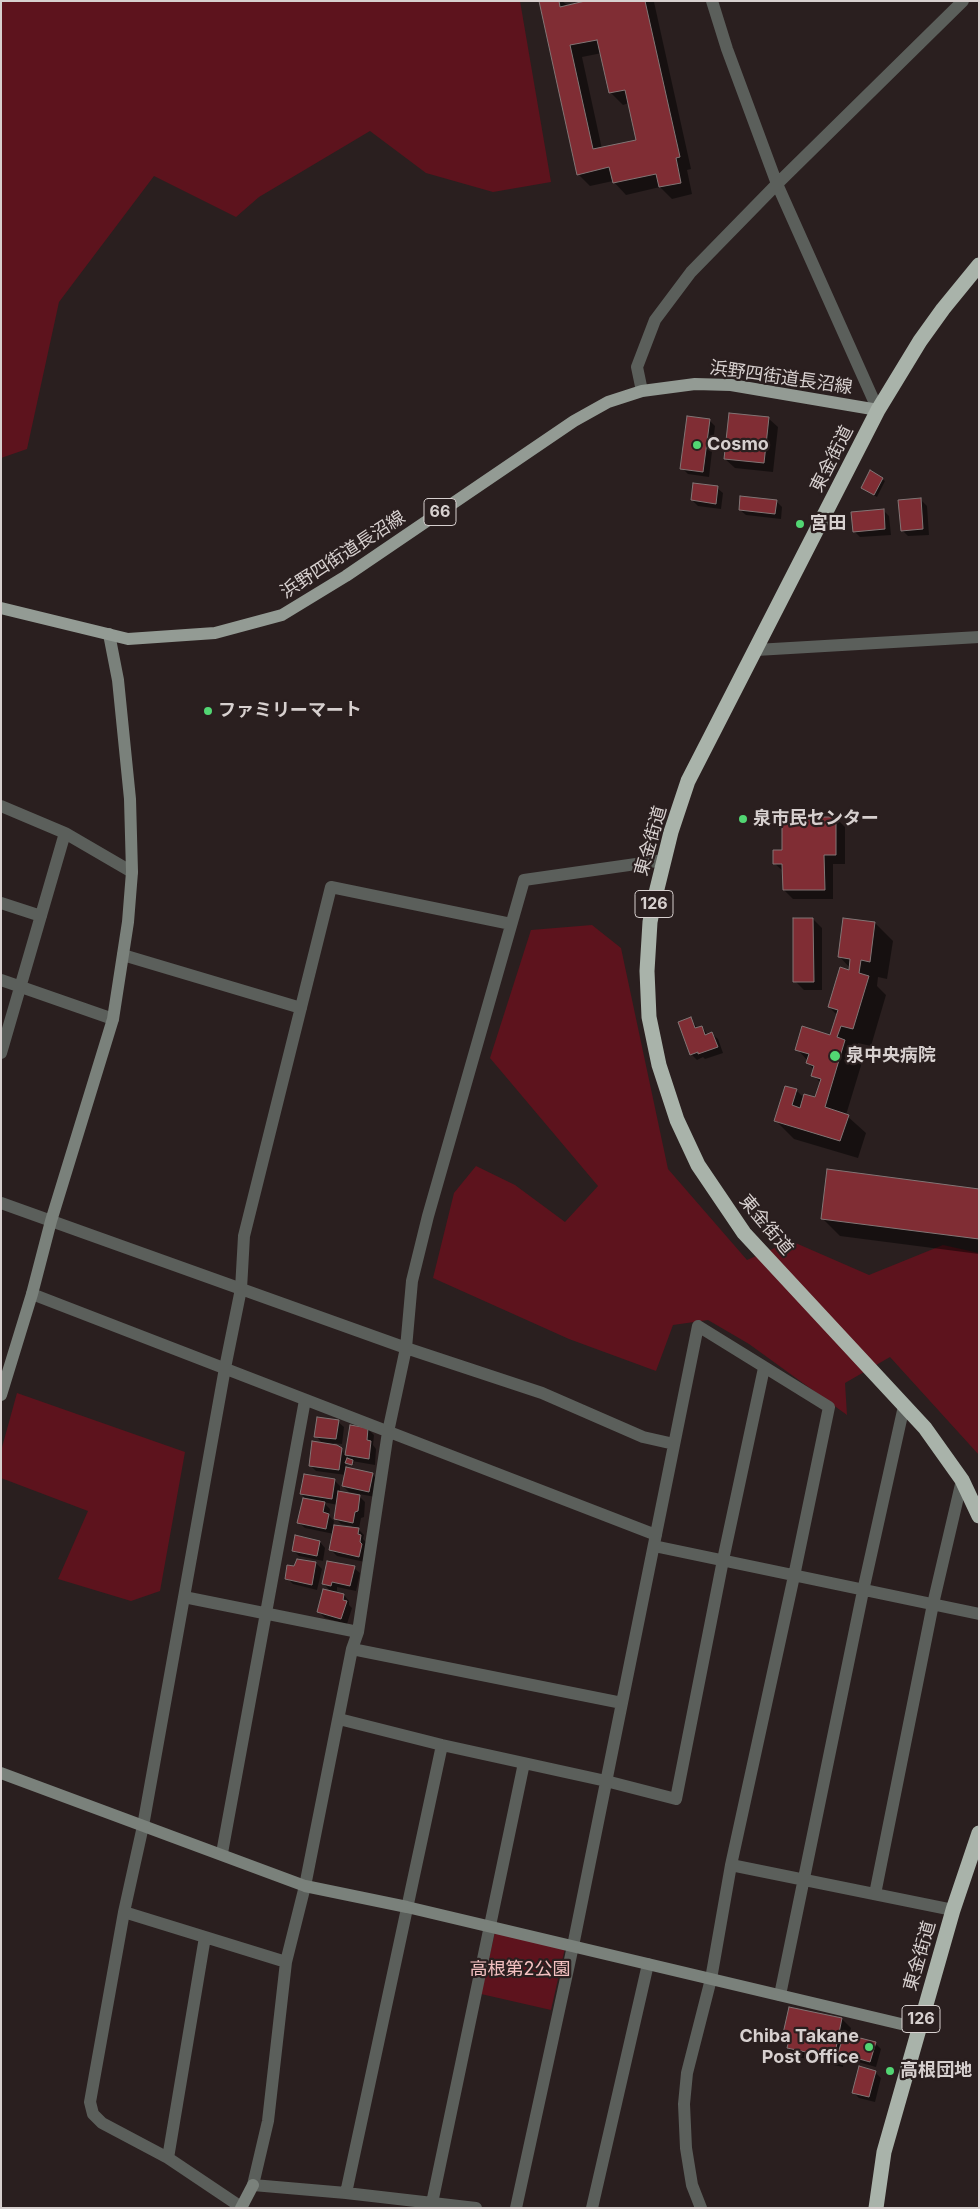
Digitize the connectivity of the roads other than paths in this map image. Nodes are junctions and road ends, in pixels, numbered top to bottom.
1 (712, 1) edge
2 (963, 1) edge
3 (776, 184) junction
4 (976, 271) edge
5 (642, 391) junction
6 (878, 410) junction
7 (1, 608) edge
8 (109, 634) junction
9 (979, 637) edge
10 (756, 650) junction
11 (1, 806) edge
12 (65, 832) junction
13 (664, 860) junction
14 (132, 872) junction
15 (1, 903) edge
16 (41, 916) junction
17 (511, 924) junction
18 (123, 955) junction
19 (1, 980) edge
20 (20, 987) junction
21 (301, 1008) junction
22 (113, 1019) junction
23 (2, 1049) edge
24 (1, 1203) edge
25 (51, 1221) junction
26 (241, 1289) junction
27 (32, 1294) junction
28 (406, 1348) junction
29 (225, 1368) junction
30 (764, 1368) junction
31 (1, 1395) edge
32 (305, 1400) junction
33 (904, 1406) junction
34 (388, 1432) junction
35 (674, 1444) junction
36 (962, 1480) junction
37 (979, 1516) edge
38 (655, 1541) junction
39 (723, 1560) junction
40 (794, 1576) junction
41 (863, 1591) junction
42 (184, 1597) junction
43 (933, 1604) junction
44 (267, 1614) junction
45 (979, 1614) edge
46 (358, 1632) junction
47 (352, 1649) junction
48 (622, 1703) junction
49 (338, 1719) junction
50 (442, 1745) junction
51 (524, 1763) junction
52 (1, 1773) edge
53 (606, 1781) junction
54 (143, 1826) junction
55 (979, 1833) edge
56 (222, 1853) junction
57 (731, 1865) junction
58 (804, 1880) junction
59 (305, 1886) junction
60 (875, 1894) junction
61 (407, 1907) junction
62 (953, 1910) junction
63 (124, 1912) junction
64 (490, 1927) junction
65 (205, 1937) junction
66 (573, 1946) junction
67 (286, 1962) junction
68 (648, 1964) junction
69 (711, 1979) junction
70 (780, 1995) junction
71 (918, 2028) junction
72 (168, 2158) junction
73 (253, 2185) junction
74 (346, 2193) junction
75 (432, 2203) junction
76 (241, 2208) edge
77 (476, 2208) edge
78 (516, 2208) edge
79 (592, 2208) edge
80 (701, 2208) edge
81 (876, 2208) edge

1 - 3 street
2 - 3 street
3 - 5 street
3 - 6 street
4 - 6 highway, 東金街道 / 126
5 - 6 main road, 浜野四街道長沼線 / 66
5 - 8 main road, 浜野四街道長沼線 / 66
6 - 10 highway, 東金街道 / 126
7 - 8 main road, 浜野四街道長沼線 / 66
8 - 14 street
9 - 10 street
10 - 13 highway, 東金街道 / 126
11 - 12 street
12 - 14 street
12 - 16 street
13 - 17 street
13 - 33 highway, 東金街道 / 126
14 - 18 street
15 - 16 street
16 - 20 street
17 - 21 street
17 - 28 street
18 - 21 street
18 - 22 street
19 - 20 street
20 - 22 street
20 - 23 street
21 - 26 street
22 - 25 street
24 - 25 street
25 - 26 street
25 - 27 street
26 - 28 street
26 - 29 street
27 - 29 street
27 - 31 street
28 - 34 street
28 - 35 street
29 - 32 street
29 - 42 street
30 - 35 street
30 - 39 street
30 - 40 street
32 - 34 street
32 - 44 street
33 - 36 highway, 東金街道 / 126
33 - 41 street
34 - 38 street
34 - 46 street
35 - 38 street
36 - 37 highway, 東金街道 / 126
36 - 43 street
38 - 39 street
38 - 48 street
39 - 40 street
39 - 53 street
40 - 41 street
40 - 57 street
41 - 43 street
41 - 58 street
42 - 44 street
42 - 54 street
43 - 45 street
43 - 60 street
44 - 46 street
44 - 56 street
46 - 47 street
47 - 48 street
47 - 49 street
48 - 53 street
49 - 50 street
49 - 59 street
50 - 51 street
50 - 61 street
51 - 53 street
51 - 64 street
52 - 54 street
53 - 66 street
54 - 56 street
54 - 63 street
55 - 62 highway, 東金街道 / 126
56 - 59 street
57 - 58 street
57 - 69 street
58 - 60 street
58 - 70 street
59 - 61 street
59 - 67 street
60 - 62 street
61 - 64 street
61 - 74 street
62 - 71 highway, 東金街道 / 126
63 - 65 street
63 - 72 street
64 - 66 street
64 - 75 street
65 - 67 street
65 - 72 street
66 - 68 street
66 - 78 street
67 - 73 street
68 - 69 street
68 - 79 street
69 - 70 street
69 - 80 street
70 - 71 street
71 - 81 highway, 東金街道 / 126
72 - 76 street
73 - 74 street
73 - 76 street
74 - 75 street
75 - 77 street

